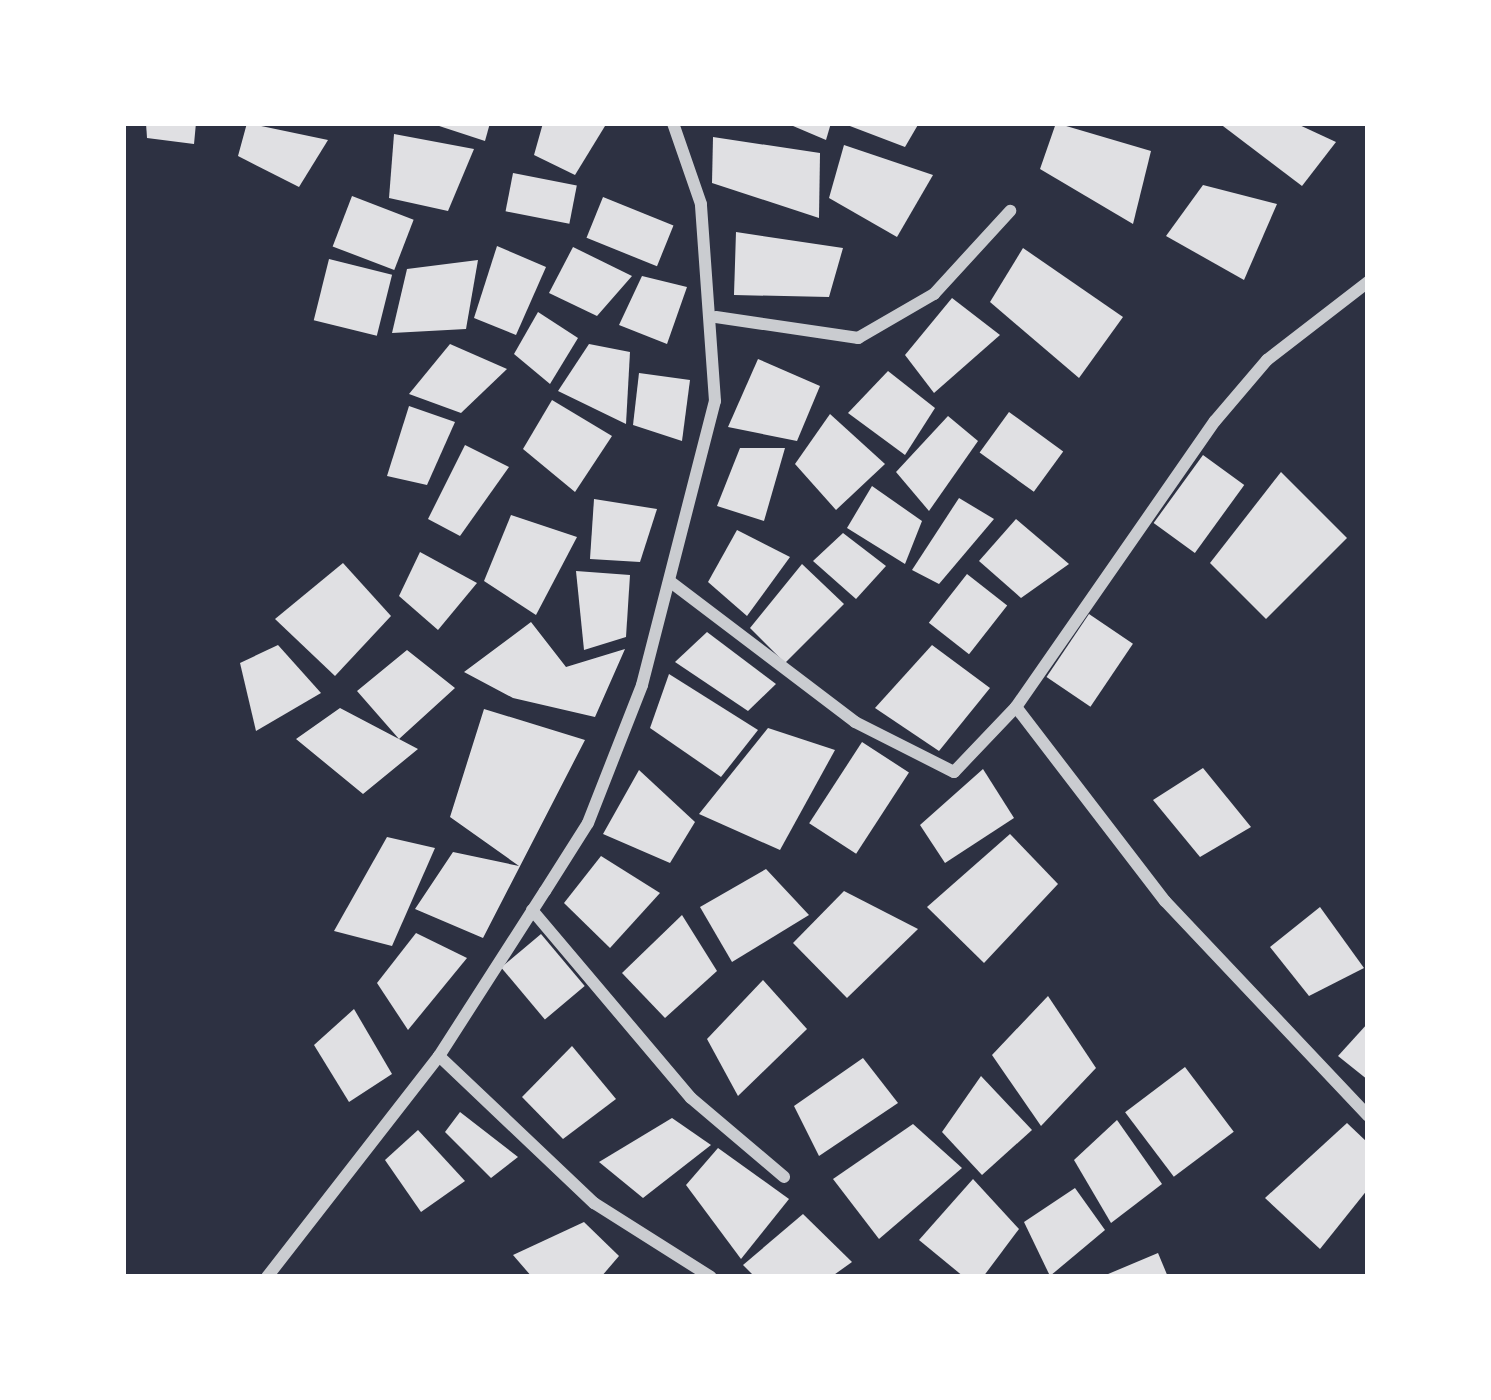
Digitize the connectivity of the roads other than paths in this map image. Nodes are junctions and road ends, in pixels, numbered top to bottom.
1 (673, 123) edge
2 (1010, 211) dead end
3 (1368, 282) edge
4 (716, 317) junction
5 (672, 583) junction
6 (1016, 707) junction
7 (532, 910) junction
8 (439, 1056) junction
9 (1368, 1116) edge
10 (784, 1177) dead end
11 (267, 1277) edge
12 (711, 1277) edge

1 - 4 street
2 - 4 street
3 - 6 street
4 - 5 street
5 - 6 street
5 - 7 street
6 - 9 street
7 - 8 street
7 - 10 street
8 - 11 street
8 - 12 street

